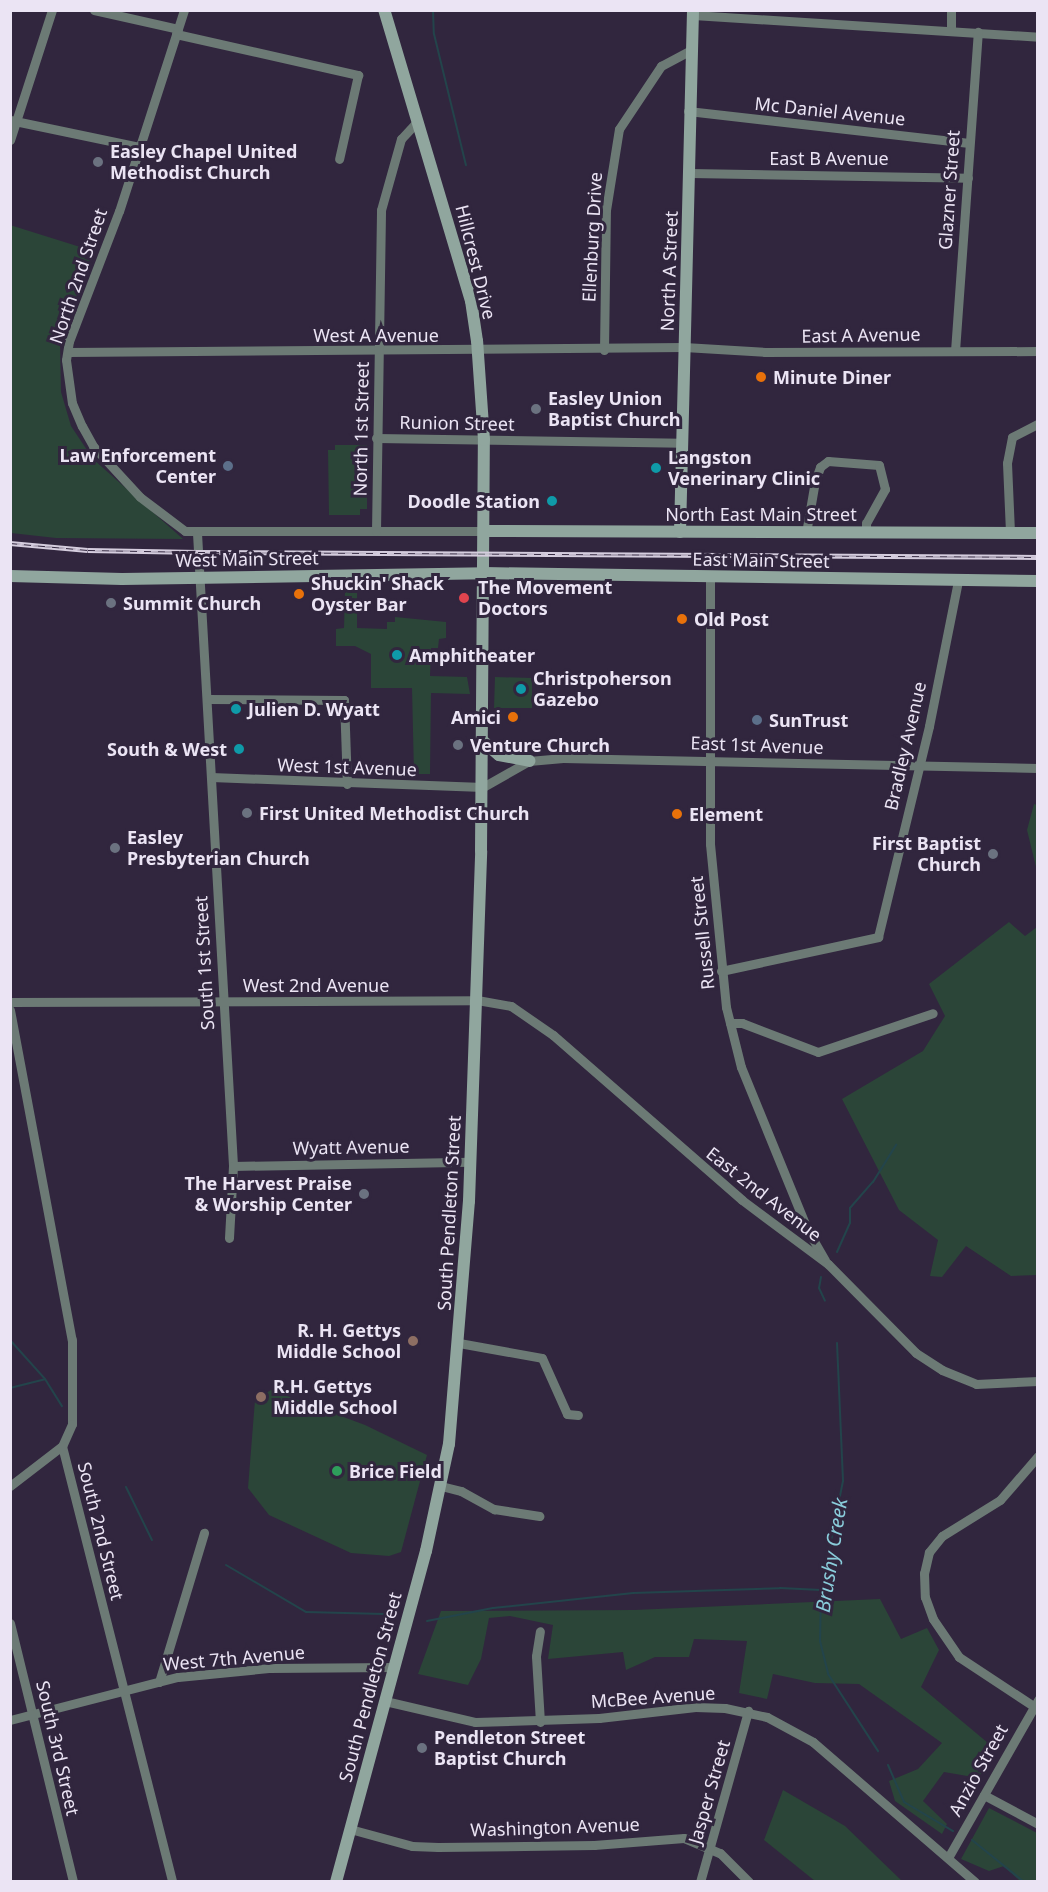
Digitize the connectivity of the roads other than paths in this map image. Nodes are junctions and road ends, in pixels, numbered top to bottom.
1 (52, 10) edge
2 (94, 10) edge
3 (184, 10) edge
4 (384, 10) edge
5 (951, 10) edge
6 (693, 13) edge
7 (951, 30) junction
8 (177, 31) junction
9 (978, 32) junction
10 (1038, 37) edge
11 (691, 50) junction
12 (688, 111) junction
13 (14, 120) edge
14 (417, 122) junction
15 (10, 140) edge
16 (969, 143) junction
17 (140, 147) junction
18 (339, 159) dead end
19 (690, 173) junction
20 (968, 178) junction
21 (684, 347) junction
22 (604, 350) junction
23 (379, 351) junction
24 (479, 351) junction
25 (955, 351) junction
26 (1038, 351) edge
27 (68, 352) junction
28 (1038, 424) edge
29 (376, 438) junction
30 (484, 440) junction
31 (681, 443) junction
32 (376, 531) junction
33 (485, 531) junction
34 (866, 531) junction
35 (680, 532) junction
36 (1010, 532) junction
37 (196, 533) junction
38 (806, 533) junction
39 (1038, 533) edge
40 (484, 573) junction
41 (10, 576) edge
42 (200, 578) junction
43 (710, 578) junction
44 (958, 581) junction
45 (1038, 582) edge
46 (207, 699) junction
47 (484, 742) junction
48 (709, 760) junction
49 (529, 761) junction
50 (919, 766) junction
51 (1038, 768) edge
52 (211, 777) junction
53 (347, 784) junction
54 (483, 787) junction
55 (721, 971) junction
56 (477, 1000) junction
57 (10, 1002) edge
58 (222, 1002) junction
59 (10, 1010) edge
60 (933, 1013) dead end
61 (730, 1023) junction
62 (470, 1162) junction
63 (233, 1166) junction
64 (229, 1238) dead end
65 (828, 1264) junction
66 (459, 1343) junction
67 (1038, 1381) edge
68 (578, 1415) dead end
69 (62, 1446) junction
70 (1038, 1456) edge
71 (10, 1486) edge
72 (441, 1486) junction
73 (539, 1516) dead end
74 (204, 1533) dead end
75 (10, 1623) edge
76 (540, 1630) dead end
77 (394, 1667) junction
78 (159, 1682) junction
79 (123, 1690) junction
80 (385, 1701) junction
81 (1036, 1705) edge
82 (748, 1711) junction
83 (34, 1714) junction
84 (10, 1720) edge
85 (540, 1722) junction
86 (984, 1795) junction
87 (1038, 1824) edge
88 (350, 1830) junction
89 (710, 1848) junction
90 (949, 1856) junction
91 (73, 1881) edge
92 (172, 1881) edge
93 (336, 1881) edge
94 (700, 1881) edge
95 (749, 1881) edge
96 (975, 1881) edge

1 - 13 street
2 - 8 street
3 - 8 street, North 2nd Street
4 - 14 main road, Hillcrest Drive
5 - 7 street
6 - 7 street
6 - 11 main road, North A Street
7 - 9 street
8 - 17 street, North 2nd Street
8 - 18 street
9 - 10 street
9 - 16 street, Glazner Street
11 - 12 main road, North A Street
11 - 22 street, Ellenburg Drive
12 - 16 street, Mc Daniel Avenue
12 - 19 main road, North A Street
13 - 15 street
13 - 17 street
14 - 23 street, North 1st Street
14 - 24 main road, Hillcrest Drive
16 - 20 street, Glazner Street
17 - 27 street, North 2nd Street
19 - 20 street, East B Avenue
19 - 21 main road, North A Street
20 - 25 street, Glazner Street
21 - 22 street, West A Avenue
21 - 25 street, East A Avenue
21 - 31 main road, North A Street
22 - 24 street, West A Avenue
23 - 24 street, West A Avenue
23 - 27 street, West A Avenue
23 - 29 street, North 1st Street
24 - 30 main road, Hillcrest Drive
25 - 26 street, East A Avenue
27 - 37 street, North 2nd Street
28 - 36 street
29 - 30 street, Runion Street
29 - 32 street, North 1st Street
30 - 31 street, Runion Street
30 - 33 main road, Hillcrest Drive
31 - 35 main road, North A Street
32 - 33 street
32 - 37 street
33 - 35 main road, North East Main Street
33 - 40 main road, South Pendleton Street
34 - 36 main road, North East Main Street
34 - 38 main road, North East Main Street
34 - 38 street
35 - 38 main road, North East Main Street
36 - 39 main road, North East Main Street
37 - 42 street
40 - 42 main road, West Main Street
40 - 43 main road, East Main Street
40 - 47 main road, South Pendleton Street
41 - 42 main road, West Main Street
42 - 46 street, South 1st Street
43 - 44 main road, East Main Street
43 - 48 street, Russell Street
44 - 45 main road, East Main Street
44 - 50 street, Bradley Avenue
46 - 52 street, South 1st Street
46 - 53 street
47 - 49 main road
47 - 54 main road, South Pendleton Street
48 - 49 street, East 1st Avenue
48 - 50 street, East 1st Avenue
48 - 55 street, Russell Street
49 - 54 street, East 1st Avenue
50 - 51 street, East 1st Avenue
50 - 55 street, Bradley Avenue
52 - 53 street, West 1st Avenue
52 - 58 street, South 1st Street
53 - 54 street, West 1st Avenue
54 - 56 main road, South Pendleton Street
55 - 61 street, Russell Street
56 - 58 street, West 2nd Avenue
56 - 62 main road, South Pendleton Street
56 - 65 street, East 2nd Avenue
57 - 58 street, West 2nd Avenue
58 - 63 street, South 1st Street
59 - 69 street, South 2nd Street
60 - 61 street
61 - 65 street, Russell Street
62 - 63 street, Wyatt Avenue
62 - 66 main road, South Pendleton Street
63 - 64 street, South 1st Street
65 - 67 street, East 2nd Avenue
66 - 68 street
66 - 72 main road, South Pendleton Street
69 - 71 street
69 - 79 street, South 2nd Street
70 - 81 street
72 - 73 street
72 - 77 main road, South Pendleton Street
74 - 78 street
75 - 83 street, South 3rd Street
76 - 85 street
77 - 78 street, West 7th Avenue
77 - 80 main road, South Pendleton Street
78 - 79 street, West 7th Avenue
79 - 83 street, West 7th Avenue
79 - 92 street, South 2nd Street
80 - 85 street, McBee Avenue
80 - 88 main road, South Pendleton Street
81 - 86 street, Anzio Street
82 - 85 street, McBee Avenue
82 - 89 street, Jasper Street
82 - 90 street, McBee Avenue
83 - 84 street, West 7th Avenue
83 - 91 street, South 3rd Street
86 - 87 street
86 - 90 street, Anzio Street
88 - 89 street, Washington Avenue
88 - 93 main road, South Pendleton Street
89 - 94 street, Jasper Street
89 - 95 street, Washington Avenue
90 - 96 street, McBee Avenue

